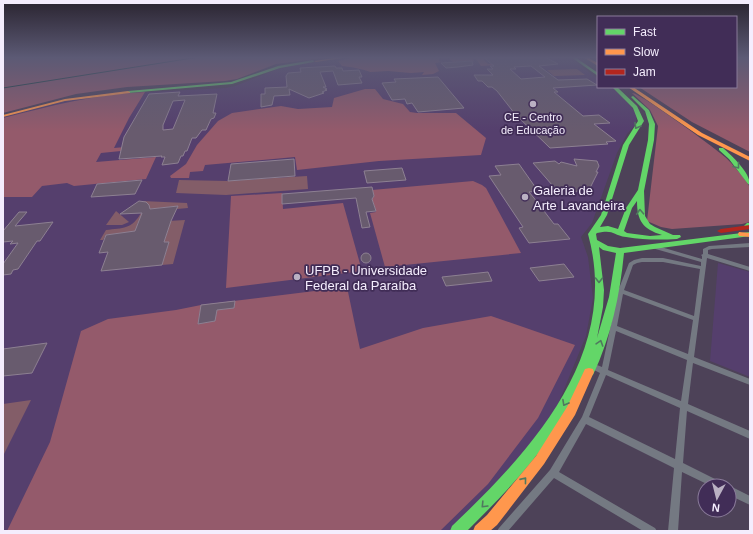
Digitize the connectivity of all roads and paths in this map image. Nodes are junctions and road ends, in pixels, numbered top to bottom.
1 (238, 82) edge
2 (615, 88) edge
3 (622, 88) edge
4 (631, 88) edge
5 (638, 88) edge
6 (3, 116) edge
7 (700, 134) junction
8 (749, 156) edge
9 (750, 183) edge
10 (641, 190) junction
11 (748, 230) edge
12 (593, 231) junction
13 (622, 233) junction
14 (678, 237) junction
15 (594, 241) junction
16 (670, 244) junction
17 (750, 245) edge
18 (652, 246) junction
19 (623, 250) junction
20 (681, 255) junction
21 (704, 261) junction
22 (750, 269) edge
23 (621, 291) junction
24 (696, 319) junction
25 (614, 328) junction
26 (689, 358) junction
27 (592, 366) junction
28 (604, 372) junction
29 (750, 382) edge
30 (684, 405) junction
31 (585, 419) junction
32 (750, 435) edge
33 (678, 465) junction
34 (553, 473) junction
35 (704, 478) edge
36 (737, 494) edge
37 (750, 501) edge
38 (457, 531) edge
39 (480, 531) edge
40 (502, 531) edge
41 (652, 531) edge
42 (673, 531) edge

1 - 6 main road
2 -> 12 main road
3 - 10 main road
4 - 7 main road
5 - 8 main road
7 - 8 main road
7 -> 9 main road
10 - 13 main road
14 -> 10 main road
11 - 14 main road
11 - 16 main road
12 - 13 main road
12 - 15 main road
13 - 14 main road
13 - 19 main road
15 - 19 main road
15 -> 38 main road
16 - 18 main road
16 - 20 street
17 - 21 street
18 - 19 main road
18 - 20 street
27 -> 19 main road
20 - 21 street
21 - 22 street
21 - 23 street
21 - 24 street
23 - 24 street
23 - 25 street
24 - 26 street
25 - 26 street
25 - 28 street
26 - 29 street
26 - 30 street
27 - 28 street
39 -> 27 main road
28 - 30 street
28 - 31 street
30 - 32 street
30 - 33 street
31 - 33 street
31 - 34 street
33 - 35 street
33 - 42 street
34 - 40 street
34 - 41 street
36 - 37 street

